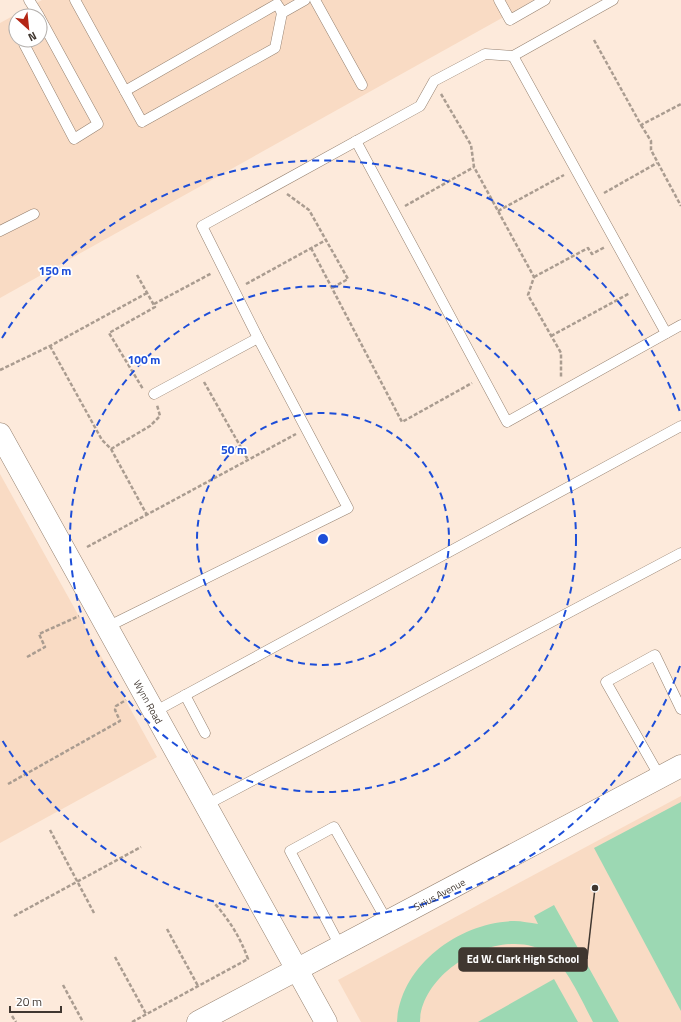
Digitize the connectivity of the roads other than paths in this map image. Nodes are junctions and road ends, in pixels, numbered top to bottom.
1 (75, 0) edge
2 (305, 0) edge
3 (315, 0) edge
4 (499, 0) edge
5 (545, 0) edge
6 (613, 0) edge
7 (278, 6) edge
8 (48, 41) edge
9 (26, 48) edge
10 (513, 56) junction
11 (362, 85) dead end
12 (125, 91) junction
13 (356, 141) junction
14 (34, 214) dead end
15 (0, 231) edge
16 (681, 324) edge
17 (666, 333) junction
18 (258, 338) junction
19 (154, 394) road end
20 (681, 426) edge
21 (0, 434) edge
22 (681, 553) edge
23 (107, 627) junction
24 (185, 695) junction
25 (681, 709) edge
26 (154, 712) junction
27 (205, 733) dead end
28 (681, 766) edge
29 (660, 777) junction
30 (206, 805) junction
31 (387, 921) junction
32 (340, 946) junction
33 (296, 969) junction
34 (198, 1022) edge
35 (326, 1022) edge

1 - 12 lane
2 - 7 lane
3 - 11 lane
4 - 5 lane
6 - 10 lane
7 - 12 lane
7 - 12 lane
8 - 9 lane
10 - 13 lane
10 - 17 lane
13 - 17 lane
13 - 18 lane
14 - 15 lane
16 - 17 lane
18 - 19 lane
18 - 23 lane
20 - 24 lane
21 - 23 street, Wynn Road
22 - 30 lane
23 - 26 street, Wynn Road
24 - 26 lane
24 - 27 lane
25 - 29 lane
26 - 30 street, Wynn Road
28 - 29 street, Sirius Avenue
29 - 31 street, Sirius Avenue
30 - 33 street, Wynn Road
31 - 32 street, Sirius Avenue
31 - 32 lane
32 - 33 street, Sirius Avenue
33 - 34 street, Sirius Avenue
33 - 35 street, Wynn Road

